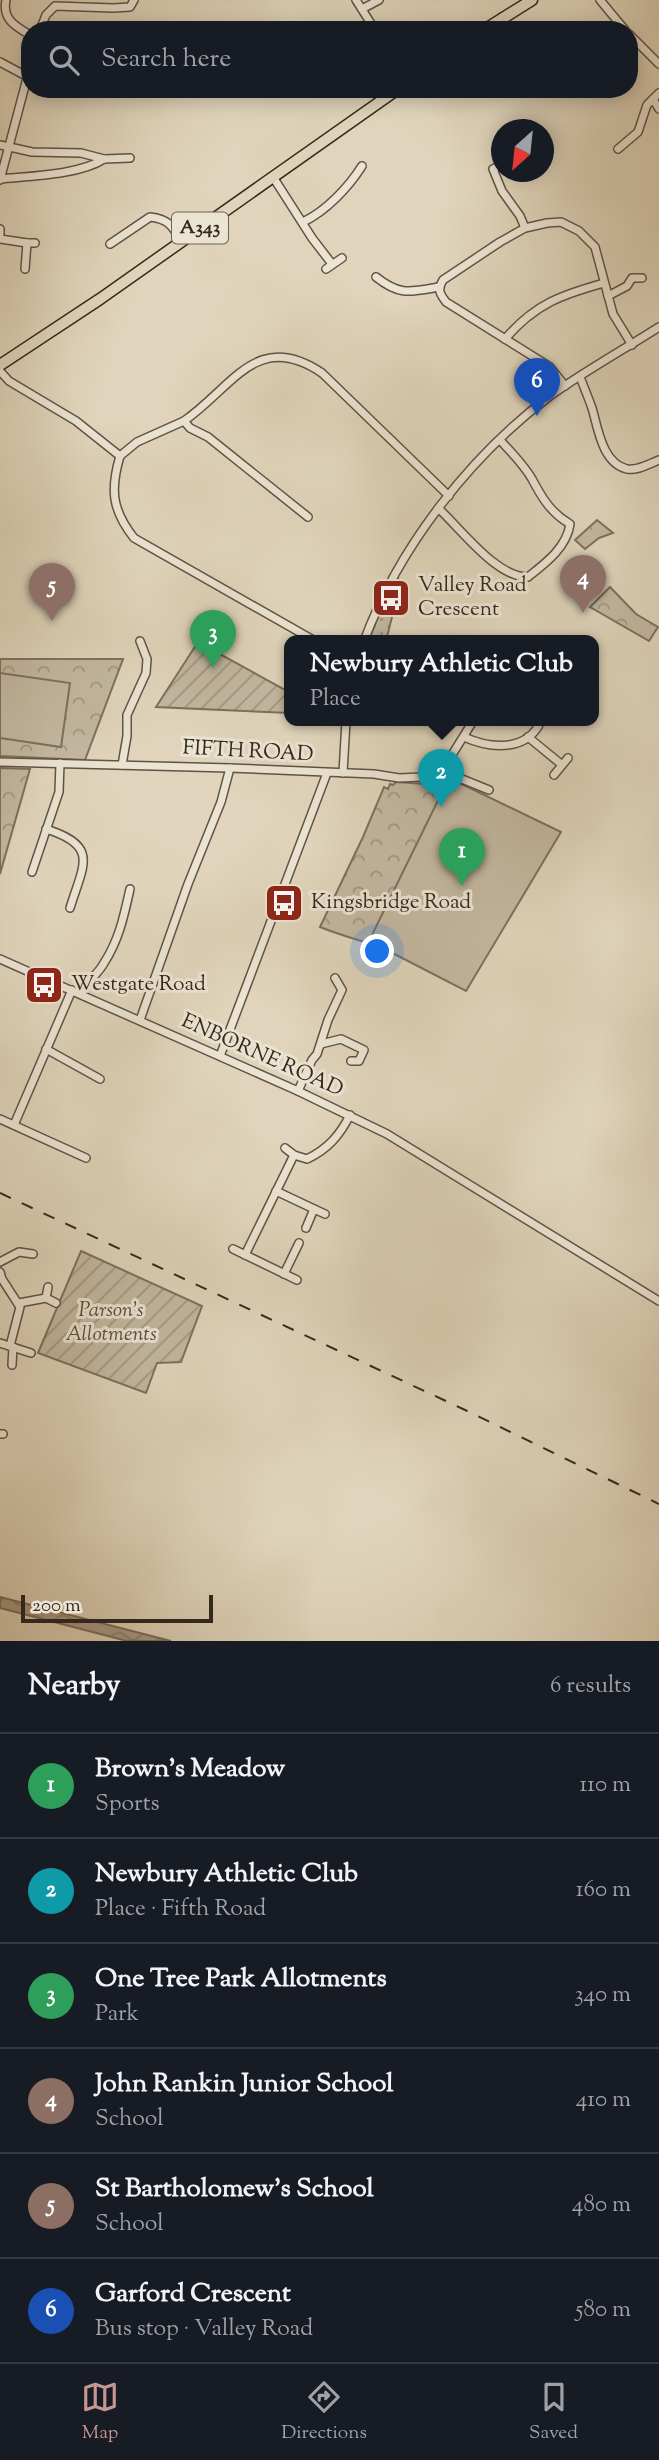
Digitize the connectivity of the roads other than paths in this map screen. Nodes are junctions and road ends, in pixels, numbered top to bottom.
1 (6, 0) edge
2 (134, 0) edge
3 (356, 0) edge
4 (379, 0) edge
5 (531, 0) edge
6 (600, 0) edge
7 (81, 3) edge
8 (362, 9) junction
9 (502, 17) junction
10 (44, 21) edge
11 (370, 21) edge
12 (496, 21) edge
13 (504, 21) edge
14 (618, 21) edge
15 (21, 30) edge
16 (638, 43) edge
17 (0, 62) edge
18 (659, 64) edge
19 (21, 74) edge
20 (656, 96) edge
21 (22, 98) edge
22 (385, 98) edge
23 (659, 109) edge
24 (4, 146) edge
25 (618, 149) dead end
26 (130, 158) dead end
27 (104, 159) junction
28 (362, 166) dead end
29 (274, 177) junction
30 (0, 179) edge
31 (498, 182) edge
32 (303, 222) junction
33 (525, 228) junction
34 (0, 240) edge
35 (181, 241) junction
36 (27, 243) junction
37 (36, 243) dead end
38 (110, 244) dead end
39 (342, 258) dead end
40 (24, 269) dead end
41 (376, 277) dead end
42 (642, 278) dead end
43 (604, 283) junction
44 (388, 286) junction
45 (439, 286) junction
46 (383, 294) dead end
47 (608, 296) junction
48 (659, 327) edge
49 (505, 339) junction
50 (632, 345) junction
51 (0, 365) edge
52 (0, 371) edge
53 (580, 377) junction
54 (565, 386) junction
55 (184, 421) junction
56 (500, 440) junction
57 (120, 456) junction
58 (659, 460) edge
59 (449, 496) junction
60 (439, 509) junction
61 (308, 517) dead end
62 (304, 635) edge
63 (367, 635) edge
64 (140, 641) dead end
65 (346, 726) edge
66 (470, 726) edge
67 (539, 726) edge
68 (464, 737) junction
69 (528, 737) junction
70 (0, 762) edge
71 (61, 763) junction
72 (122, 765) junction
73 (230, 768) junction
74 (442, 771) junction
75 (327, 773) junction
76 (343, 773) junction
77 (554, 775) dead end
78 (489, 790) dead end
79 (46, 829) junction
80 (32, 872) dead end
81 (130, 889) dead end
82 (69, 908) dead end
83 (0, 959) edge
84 (335, 978) dead end
85 (72, 990) junction
86 (81, 994) junction
87 (140, 1020) junction
88 (321, 1044) junction
89 (46, 1049) junction
90 (220, 1056) junction
91 (351, 1061) dead end
92 (100, 1079) dead end
93 (298, 1091) junction
94 (350, 1115) junction
95 (0, 1119) edge
96 (14, 1125) junction
97 (285, 1148) dead end
98 (294, 1155) junction
99 (86, 1158) dead end
100 (276, 1191) junction
101 (314, 1209) junction
102 (325, 1214) dead end
103 (306, 1228) dead end
104 (299, 1244) dead end
105 (233, 1250) dead end
106 (33, 1254) dead end
107 (245, 1255) junction
108 (0, 1262) edge
109 (0, 1272) edge
110 (284, 1274) junction
111 (297, 1280) dead end
112 (48, 1287) dead end
113 (46, 1298) junction
114 (659, 1301) edge
115 (19, 1303) junction
116 (56, 1303) dead end
117 (0, 1343) edge
118 (11, 1347) junction
119 (31, 1353) dead end
120 (12, 1365) dead end

1 - 15 street
2 - 7 street
3 - 8 street
4 - 8 street
5 - 9 main road
6 - 14 street
7 - 10 street
8 - 11 street
9 - 12 main road
9 - 13 street
16 - 18 street
17 - 19 street
20 - 23 street
20 - 25 street
21 - 24 street
22 - 29 main road, A343
24 - 27 street
24 - 30 street
26 - 27 street
27 - 30 street
28 - 32 street
29 - 32 street
29 - 35 main road, A343
31 - 33 street
32 - 39 street
33 - 43 street
33 - 45 street
34 - 36 street
35 - 38 street
35 - 51 main road, A343
36 - 37 street
36 - 40 street
41 - 44 street
42 - 47 street
43 - 47 street
43 - 49 street
44 - 45 street
44 - 46 street
45 - 49 street
47 - 50 street
48 - 50 street
49 - 54 street
50 - 53 street
52 - 57 street
53 - 54 street
53 - 58 street
54 - 56 street
55 - 57 street
55 - 59 street
55 - 61 street
56 - 59 street
56 - 60 street
57 - 62 street
59 - 60 street
60 - 63 street
64 - 72 street
65 - 76 street
66 - 68 street
67 - 69 street
68 - 69 street
68 - 74 street
69 - 77 street
70 - 71 street, FIFTH ROAD
71 - 72 street, FIFTH ROAD
71 - 79 street
72 - 73 street, FIFTH ROAD
73 - 75 street, FIFTH ROAD
73 - 87 street
74 - 76 street, FIFTH ROAD
74 - 78 street
75 - 76 street, FIFTH ROAD
75 - 90 street
79 - 80 street
79 - 82 street
81 - 86 street
83 - 85 street, ENBORNE ROAD
84 - 88 street
85 - 86 street, ENBORNE ROAD
85 - 89 street
86 - 87 street, ENBORNE ROAD
87 - 90 street, ENBORNE ROAD
88 - 91 street
88 - 93 street
89 - 92 street
89 - 96 street
90 - 93 street, ENBORNE ROAD
93 - 94 street, ENBORNE ROAD
94 - 98 street
94 - 114 street, ENBORNE ROAD
95 - 96 street
96 - 99 street
97 - 98 street
98 - 100 street
100 - 101 street
100 - 107 street
101 - 102 street
101 - 103 street
104 - 110 street
105 - 107 street
106 - 108 street
107 - 110 street
109 - 115 street
110 - 111 street
112 - 113 street
113 - 115 street
113 - 116 street
115 - 118 street
117 - 118 street
118 - 119 street
118 - 120 street

